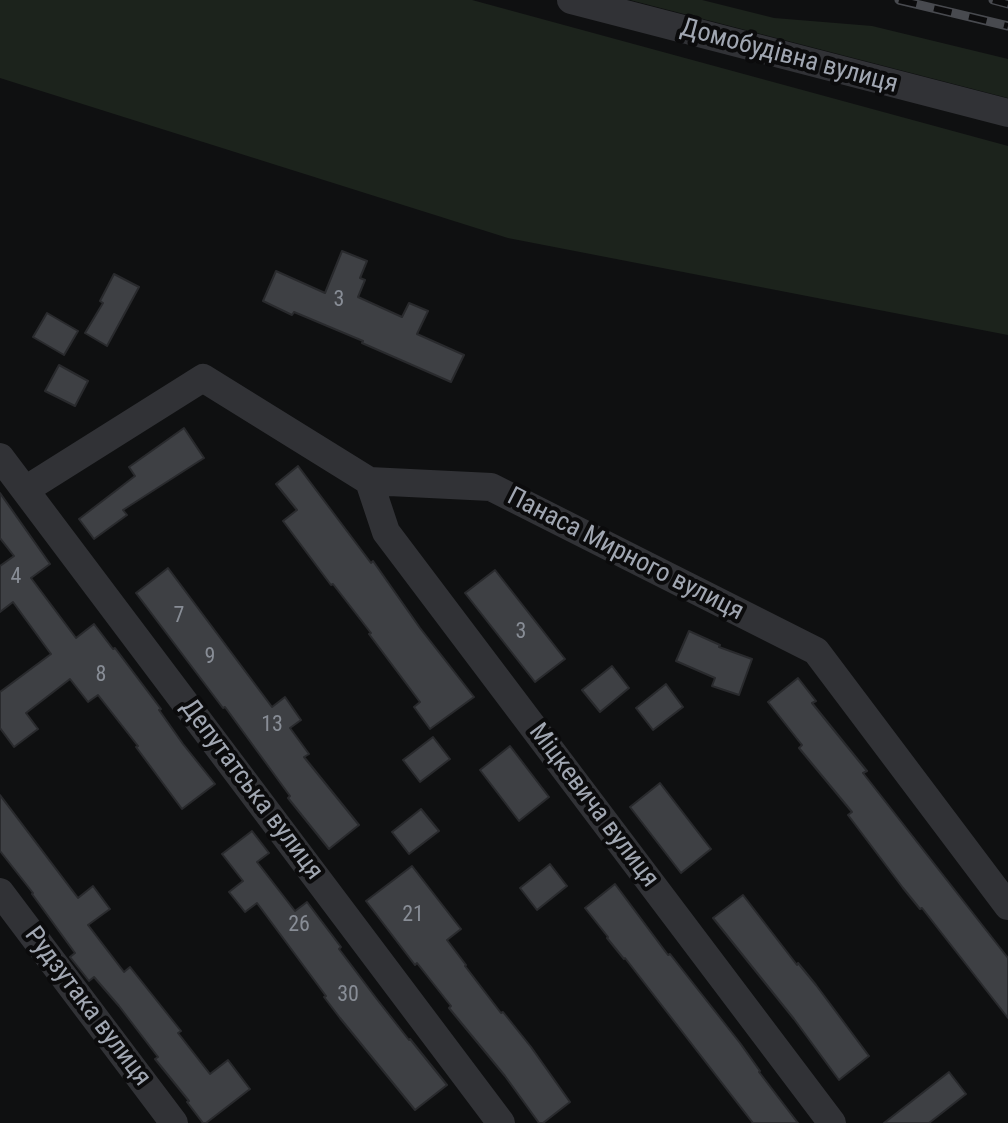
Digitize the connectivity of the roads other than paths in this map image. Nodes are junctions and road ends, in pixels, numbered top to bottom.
1 (571, 0) edge
2 (1008, 113) edge
3 (0, 457) edge
4 (369, 481) junction
5 (25, 490) junction
6 (0, 892) edge
7 (1008, 906) edge
8 (174, 1123) edge
9 (501, 1123) edge
10 (832, 1123) edge

1 - 2 street, Домобудівна вулиця
3 - 5 street, Депутатська вулиця
4 - 5 street, Панаса Мирного вулиця
4 - 7 street, Панаса Мирного вулиця
4 - 10 street, Міцкевича вулиця
5 - 9 street, Депутатська вулиця
6 - 8 street, Рудзутака вулиця

